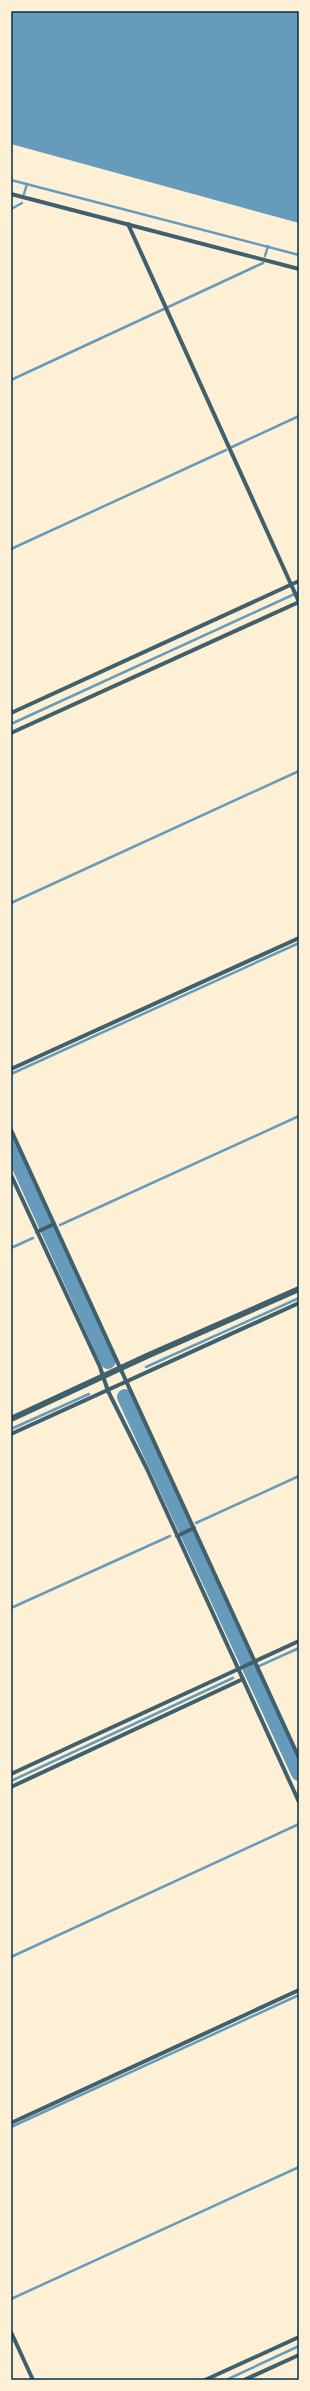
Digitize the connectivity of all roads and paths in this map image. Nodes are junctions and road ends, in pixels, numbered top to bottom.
1 (11, 194) edge
2 (128, 224) junction
3 (299, 269) edge
4 (299, 581) edge
5 (291, 584) junction
6 (299, 602) edge
7 (11, 712) edge
8 (11, 733) edge
9 (299, 938) edge
10 (11, 1069) edge
11 (11, 1130) edge
12 (11, 1175) edge
13 (53, 1225) junction
14 (40, 1231) junction
15 (299, 1289) edge
16 (299, 1303) edge
17 (120, 1369) junction
18 (103, 1376) junction
19 (126, 1382) junction
20 (108, 1390) junction
21 (11, 1419) edge
22 (11, 1434) edge
23 (193, 1528) junction
24 (177, 1536) junction
25 (299, 1640) edge
26 (255, 1664) junction
27 (240, 1668) junction
28 (243, 1678) junction
29 (299, 1758) edge
30 (11, 1774) edge
31 (11, 1787) edge
32 (299, 1802) edge
33 (299, 1990) edge
34 (11, 2123) edge
35 (11, 2332) edge
36 (299, 2337) edge
37 (299, 2355) edge
38 (33, 2380) edge
39 (205, 2380) edge
40 (244, 2380) edge

1 - 2 street
2 - 3 street
2 - 5 street
4 - 5 street
5 - 6 street
5 - 7 street
6 - 8 street
9 - 10 street
11 - 13 street
12 - 14 street
13 - 14 street
13 - 17 street
14 - 18 street
15 - 17 street
16 - 19 street
17 - 18 street
17 - 19 street
18 - 20 street
18 - 21 street
19 - 20 street
19 - 23 street
20 - 22 street
20 - 24 street
23 - 24 street
23 - 26 street
24 - 27 street
25 - 26 street
26 - 27 street
26 - 29 street
27 - 28 street
27 - 30 street
28 - 31 street
28 - 32 street
33 - 34 street
35 - 38 street
36 - 39 street
37 - 40 street

